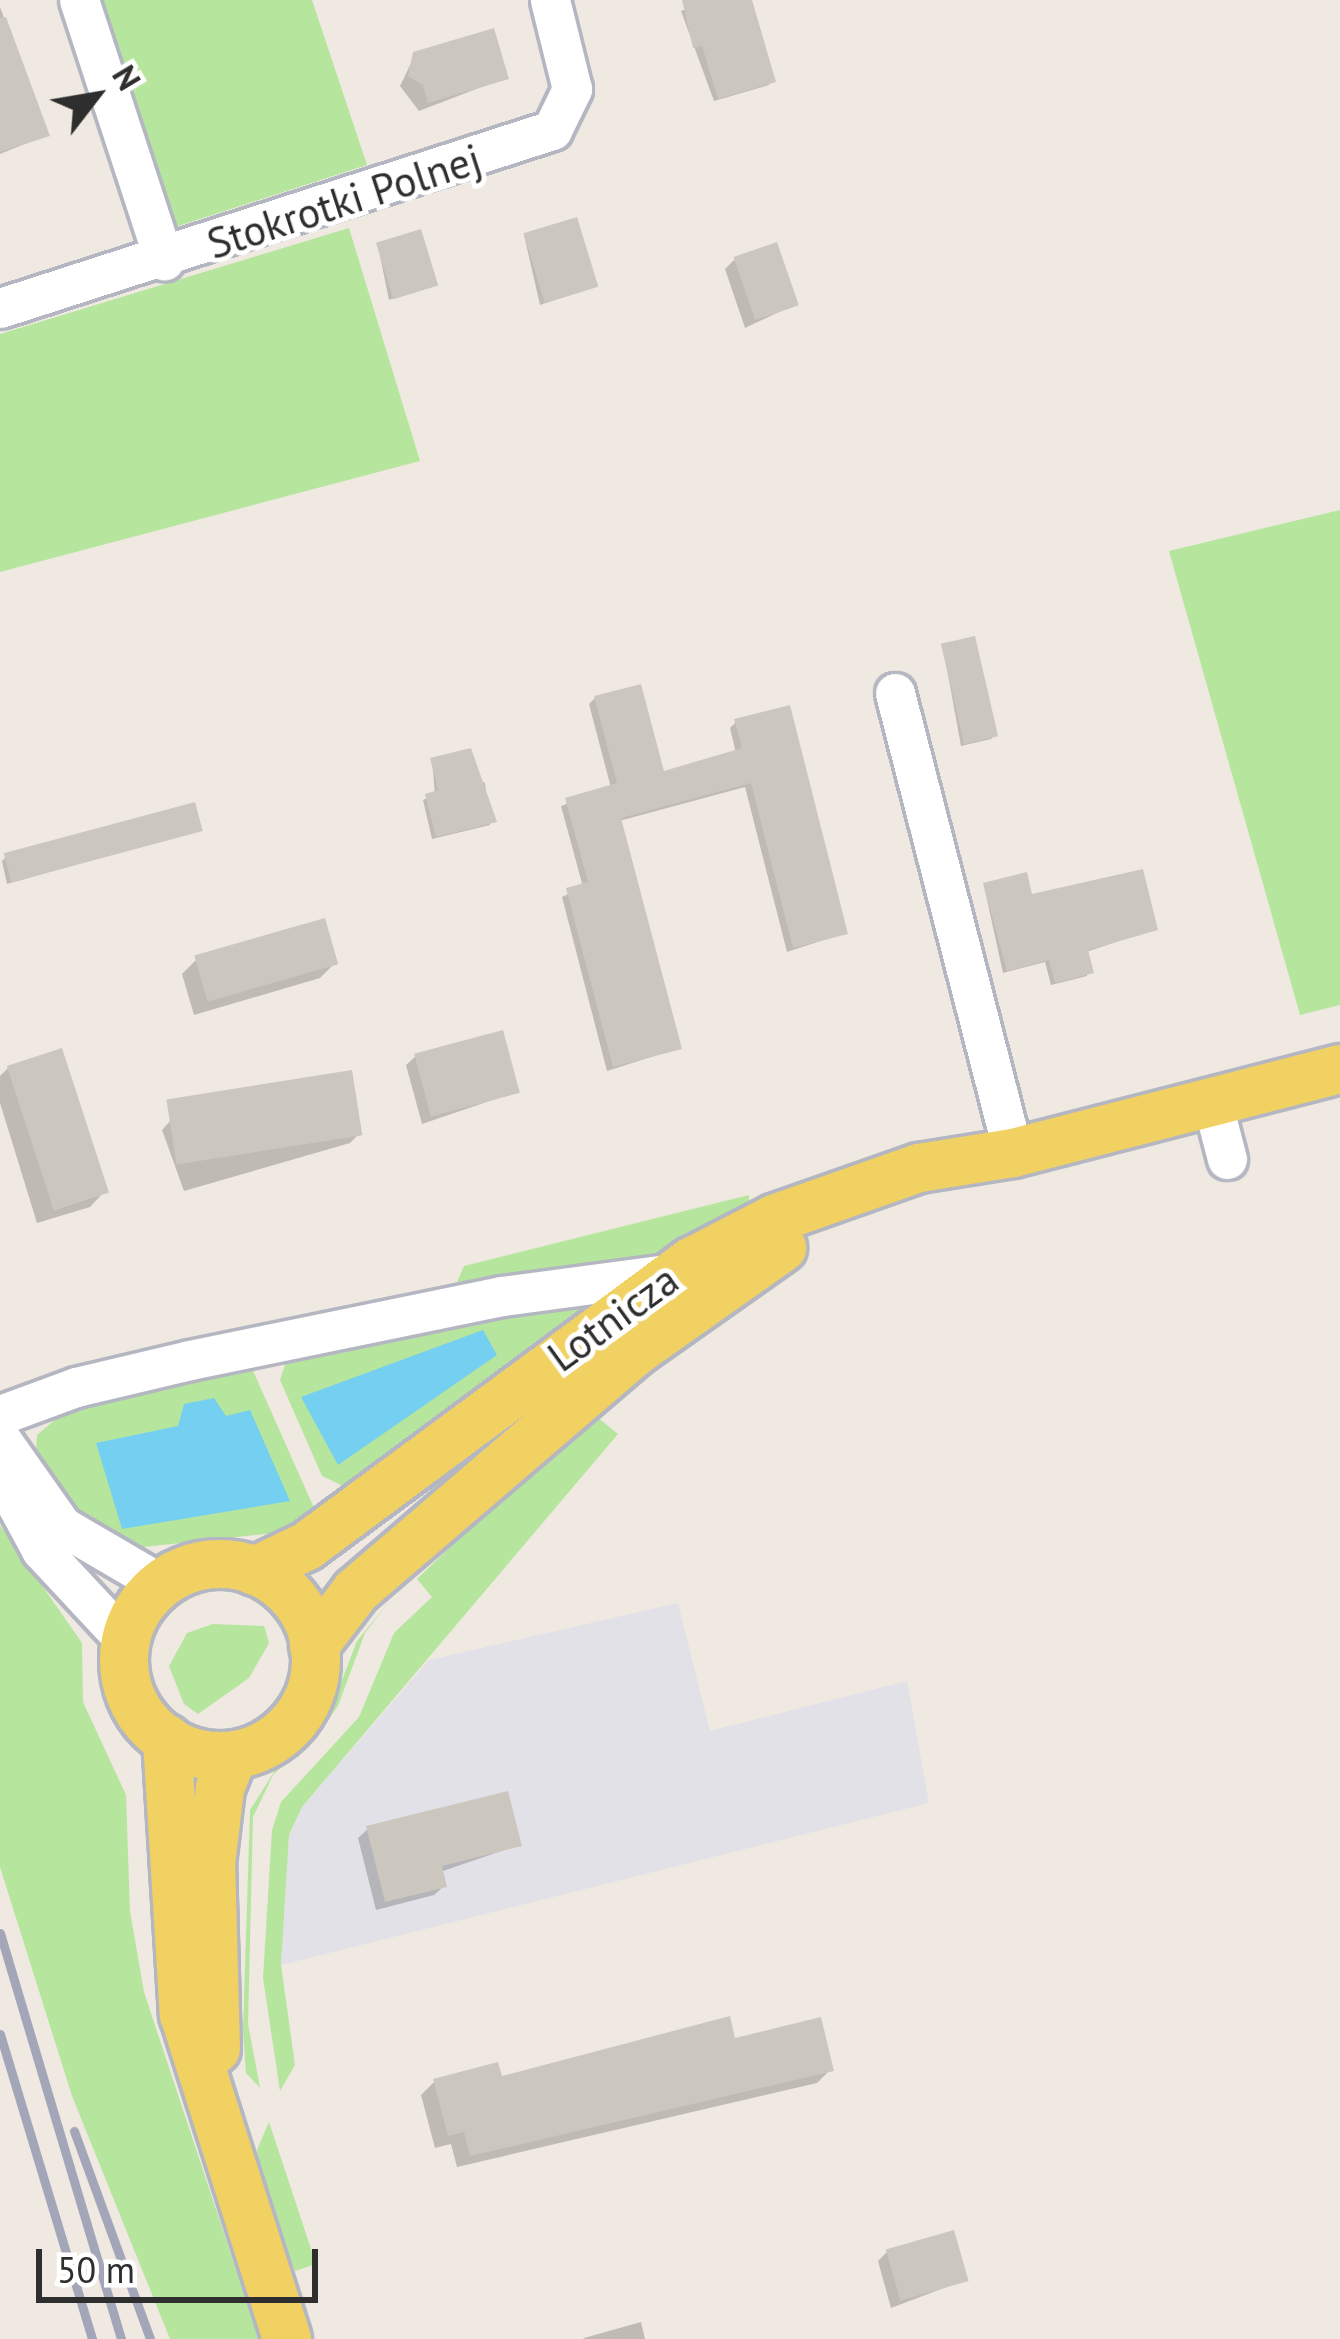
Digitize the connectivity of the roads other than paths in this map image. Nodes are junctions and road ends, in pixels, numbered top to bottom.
1 (79, 0) edge
2 (550, 0) edge
3 (164, 260) junction
4 (0, 308) edge
5 (895, 693) dead end
6 (1340, 1069) edge
7 (1213, 1101) junction
8 (1013, 1153) junction
9 (1227, 1159) dead end
10 (675, 1273) junction
11 (0, 1415) edge
12 (0, 1438) edge
13 (0, 1465) edge
14 (255, 1571) junction
15 (161, 1584) junction
16 (126, 1641) junction
17 (314, 1646) junction
18 (167, 1739) junction
19 (233, 1755) junction
20 (221, 2120) junction
21 (287, 2339) edge

1 - 3 street
2 - 3 street, Stokrotki Polnej
3 - 4 street, Stokrotki Polnej
5 - 8 street
6 - 7 main road, Lotnicza
7 - 8 main road, Lotnicza
7 - 9 street
8 - 10 main road, Lotnicza
8 - 17 main road, Lotnicza
10 - 11 street
10 - 14 main road, Lotnicza
12 - 15 street
13 - 16 street
14 - 15 main road
14 - 17 main road
15 - 16 main road
16 - 18 main road
17 - 19 main road
18 - 19 main road
18 - 20 main road
19 - 20 main road
20 - 21 main road

